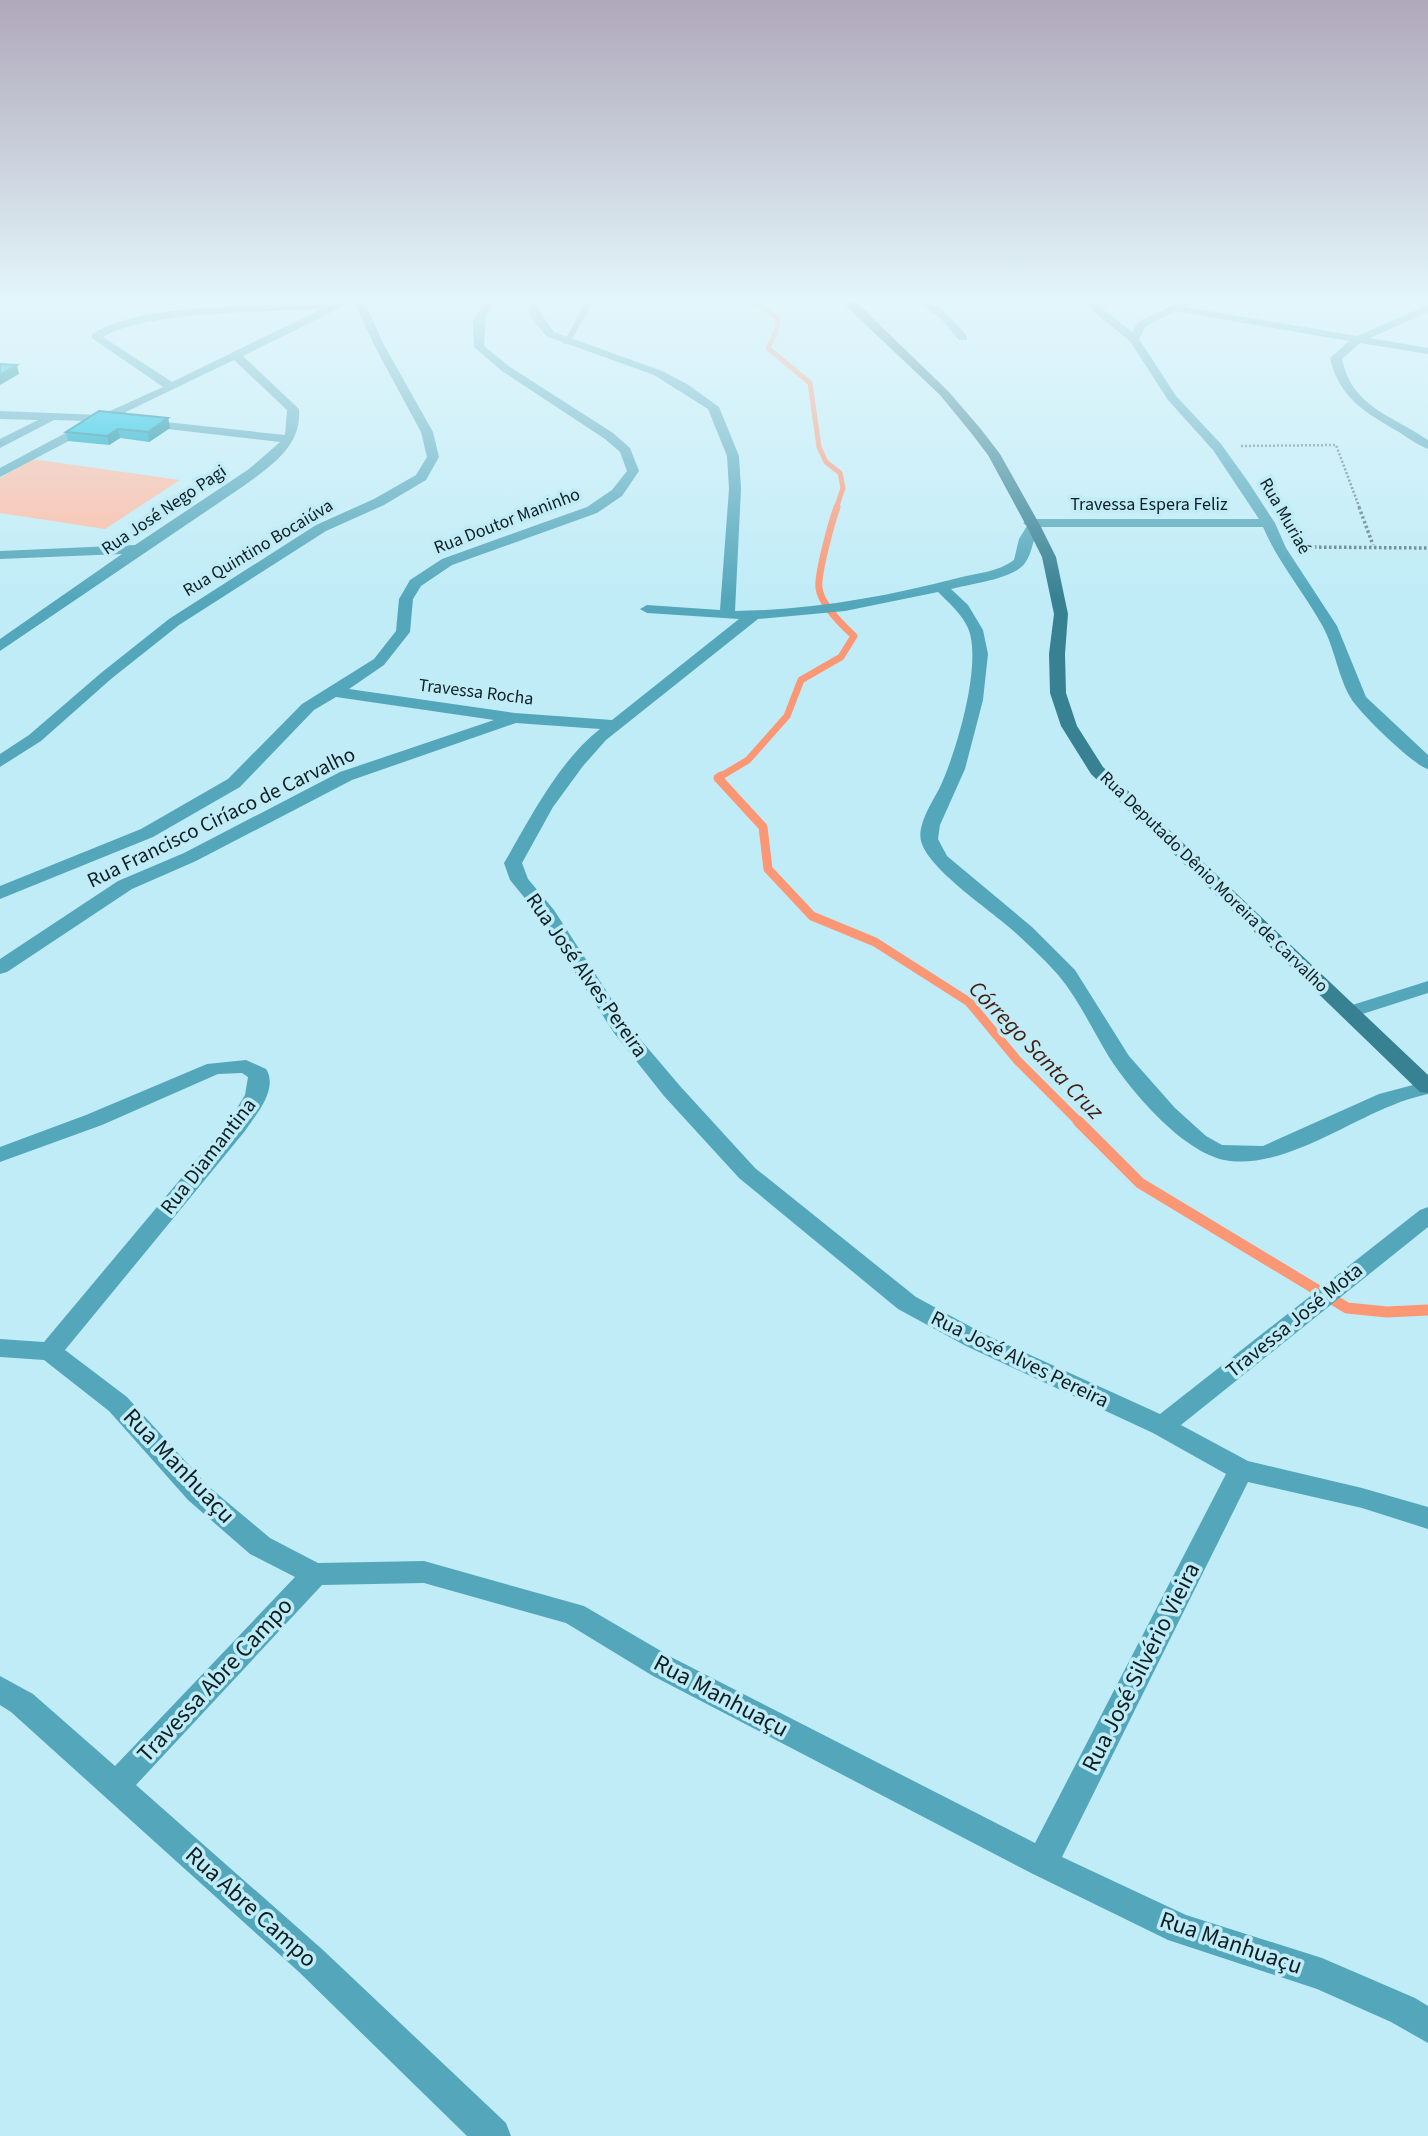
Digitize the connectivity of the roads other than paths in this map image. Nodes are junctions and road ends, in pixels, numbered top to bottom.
1 (145, 399) edge
2 (282, 399) edge
3 (409, 399) edge
4 (552, 399) edge
5 (701, 399) edge
6 (949, 399) edge
7 (1173, 399) edge
8 (1356, 399) edge
9 (0, 415) edge
10 (52, 417) junction
11 (103, 418) junction
12 (289, 439) junction
13 (0, 444) edge
14 (1428, 444) edge
15 (0, 473) edge
16 (1268, 523) junction
17 (1032, 525) junction
18 (138, 549) junction
19 (0, 555) edge
20 (941, 587) junction
21 (647, 609) dead end
22 (727, 615) junction
23 (754, 615) junction
24 (0, 646) edge
25 (334, 692) junction
26 (515, 718) junction
27 (615, 725) junction
28 (0, 762) edge
29 (1428, 764) edge
30 (0, 893) edge
31 (0, 968) edge
32 (1428, 987) edge
33 (1350, 1012) junction
34 (1428, 1087) edge
35 (0, 1155) edge
36 (1428, 1215) edge
37 (0, 1348) edge
38 (50, 1351) junction
39 (1162, 1426) junction
40 (1241, 1470) junction
41 (1428, 1518) edge
42 (315, 1574) junction
43 (0, 1689) edge
44 (116, 1786) junction
45 (1042, 1863) junction
46 (1428, 2026) edge
47 (493, 2136) edge

1 - 11 street
2 - 12 street
3 - 28 street, Rua Quintino Bocaiúva
4 - 25 street, Rua Doutor Maninho
5 - 22 street
6 - 17 street, Rua Deputado Dênio Moreira de Carvalho
7 - 16 street, Rua Muriaé
8 - 14 street
9 - 10 street
10 - 11 street
10 - 13 street
11 - 12 street
11 - 15 street
12 - 18 street, Rua José Nego Pagi
16 - 17 street, Travessa Espera Feliz
16 - 29 street, Rua Muriaé
17 - 20 street
17 - 33 street, Rua Deputado Dênio Moreira de Carvalho
18 - 19 street
18 - 24 street, Rua José Nego Pagi
20 - 23 street
20 - 34 street
21 - 22 street
22 - 23 street
23 - 27 street, Rua José Alves Pereira
25 - 26 street, Travessa Rocha
25 - 30 street, Rua Doutor Maninho
26 - 27 street, Travessa Rocha
26 - 31 street, Rua Francisco Ciríaco de Carvalho
27 - 39 street, Rua José Alves Pereira
32 - 33 street
33 - 34 street, Rua Deputado Dênio Moreira de Carvalho
35 - 38 street, Rua Diamantina
36 - 39 street, Travessa José Mota
37 - 38 street
38 - 42 street, Rua Manhuaçu
39 - 40 street, Rua José Alves Pereira
40 - 41 street, Rua José Alves Pereira
40 - 45 street, Rua José Silvério Vieira
42 - 44 street, Travessa Abre Campo
42 - 45 street, Rua Manhuaçu
43 - 44 street, Rua Abre Campo
44 - 47 street, Rua Abre Campo
45 - 46 street, Rua Manhuaçu

